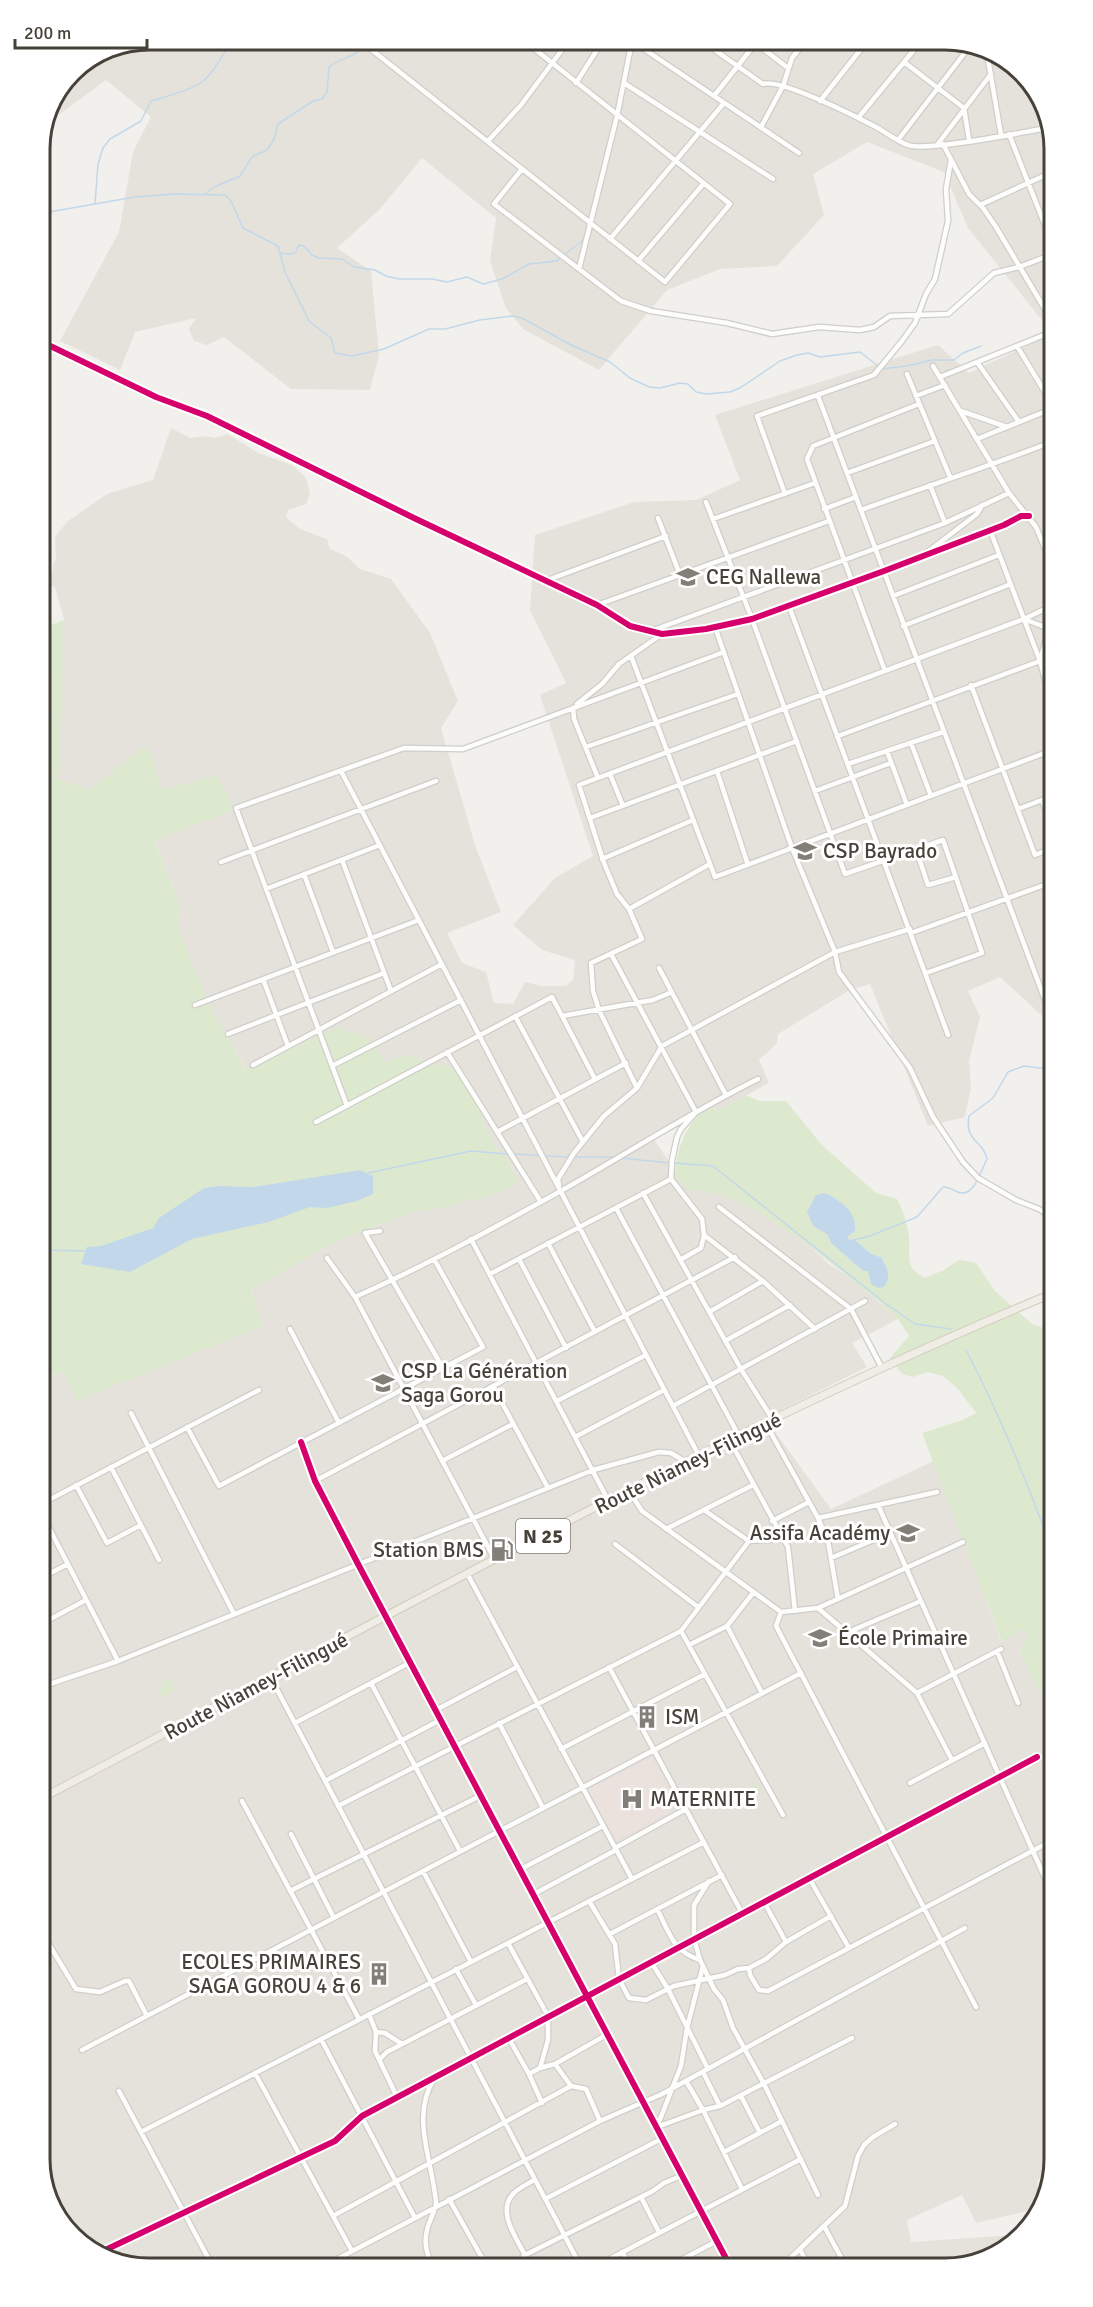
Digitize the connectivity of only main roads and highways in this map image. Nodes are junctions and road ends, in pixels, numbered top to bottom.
1 (1044, 1297) edge
2 (50, 1794) edge

1 - 2 main road, Route Niamey-Filingué / N 25

